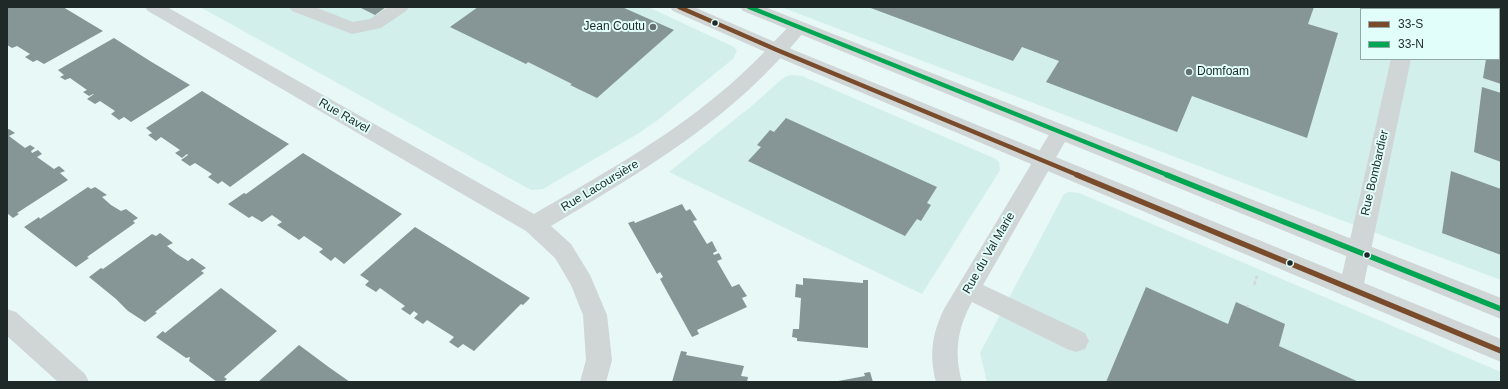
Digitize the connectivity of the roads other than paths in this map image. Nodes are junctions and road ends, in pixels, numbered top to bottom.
1 (154, 7) edge
2 (298, 7) edge
3 (400, 7) edge
4 (679, 7) edge
5 (749, 7) edge
6 (798, 27) junction
7 (777, 50) junction
8 (1401, 60) edge
9 (1060, 133) junction
10 (1043, 160) junction
11 (534, 225) junction
12 (1358, 252) junction
13 (1351, 288) junction
14 (968, 289) junction
15 (1501, 309) edge
16 (7, 320) edge
17 (1076, 341) dead end
18 (1501, 351) edge
19 (76, 382) edge
20 (593, 382) edge
21 (950, 382) edge

1 - 11 street, Rue Ravel
2 - 3 street
4 - 7 street
5 - 6 street
6 - 7 street, Rue Lacoursière
6 - 9 street
7 - 10 street
7 - 11 street, Rue Lacoursière
8 - 12 street, Rue Bombardier
9 - 10 street, Rue du Val Marie
9 - 12 street
10 - 13 street
10 - 14 street, Rue du Val Marie
11 - 20 street
12 - 13 street, Rue Bombardier
12 - 15 street
13 - 18 street
14 - 17 street
14 - 21 street, Rue du Val Marie
16 - 19 street

